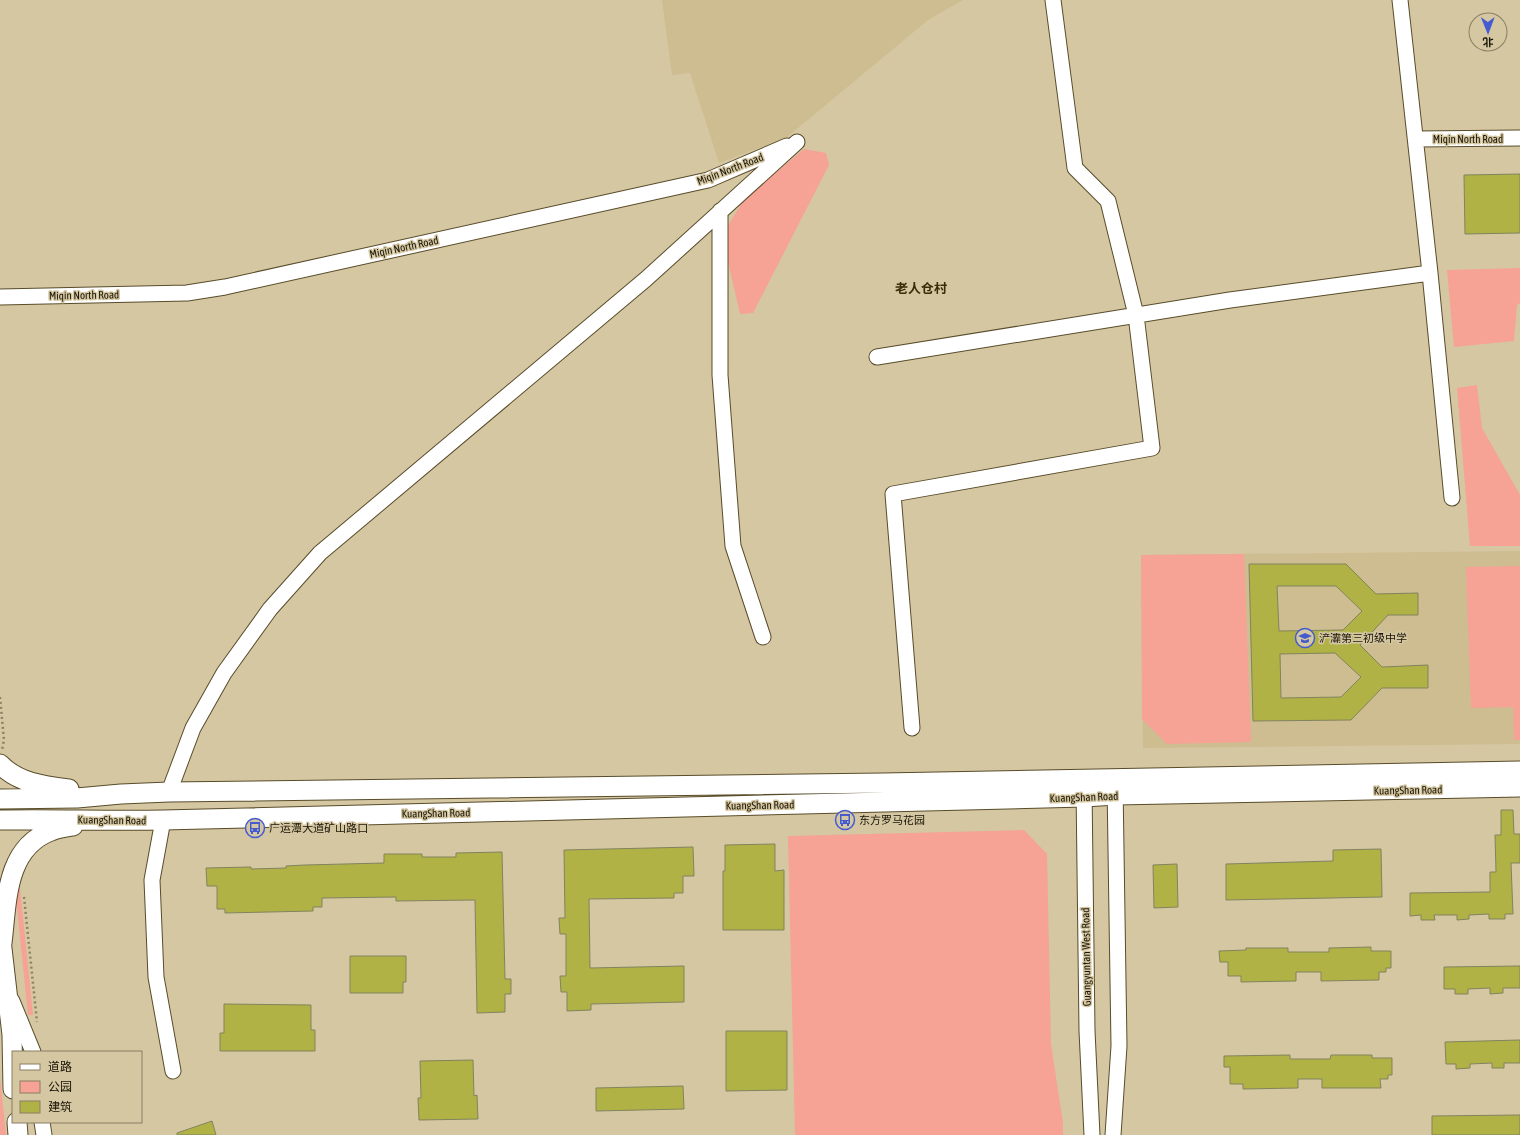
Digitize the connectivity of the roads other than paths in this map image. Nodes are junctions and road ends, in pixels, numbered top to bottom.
1 (1053, 0) edge
2 (1400, 0) edge
3 (1520, 138) edge
4 (1416, 139) junction
5 (720, 211) junction
6 (1430, 273) junction
7 (0, 296) edge
8 (1136, 314) junction
9 (877, 357) dead end
10 (1452, 498) dead end
11 (763, 637) dead end
12 (912, 728) dead end
13 (1, 759) edge
14 (1520, 771) edge
15 (1083, 778) junction
16 (1115, 787) junction
17 (1520, 787) edge
18 (169, 792) junction
19 (120, 794) junction
20 (1084, 797) junction
21 (0, 800) edge
22 (0, 820) edge
23 (163, 820) junction
24 (110, 821) junction
25 (1, 937) edge
26 (8, 992) junction
27 (12, 1051) edge
28 (33, 1051) edge
29 (173, 1071) dead end
30 (17, 1123) edge
31 (42, 1123) edge
32 (18, 1135) edge
33 (44, 1135) edge
34 (1092, 1135) edge
35 (1113, 1135) edge

1 - 8 street
2 - 4 street
3 - 4 street, Miqin North Road
4 - 6 street
5 - 7 street, Miqin North Road
5 - 11 street
5 - 18 street
6 - 8 street
6 - 10 street
8 - 9 street
8 - 12 street
13 - 19 main road
14 - 16 main road, KuangShan Road
15 - 16 main road, KuangShan Road
15 - 18 main road, KuangShan Road
15 - 20 street, Guangyuntan West Road
16 - 17 main road, KuangShan Road
16 - 20 main road, KuangShan Road
16 - 35 street
18 - 19 main road, KuangShan Road
19 - 21 main road, KuangShan Road
20 - 23 main road, KuangShan Road
20 - 34 street, Guangyuntan West Road
22 - 24 main road, KuangShan Road
23 - 24 main road, KuangShan Road
23 - 29 street
24 - 25 main road
25 - 26 main road
26 - 27 main road
26 - 28 street
30 - 32 main road
31 - 33 street

